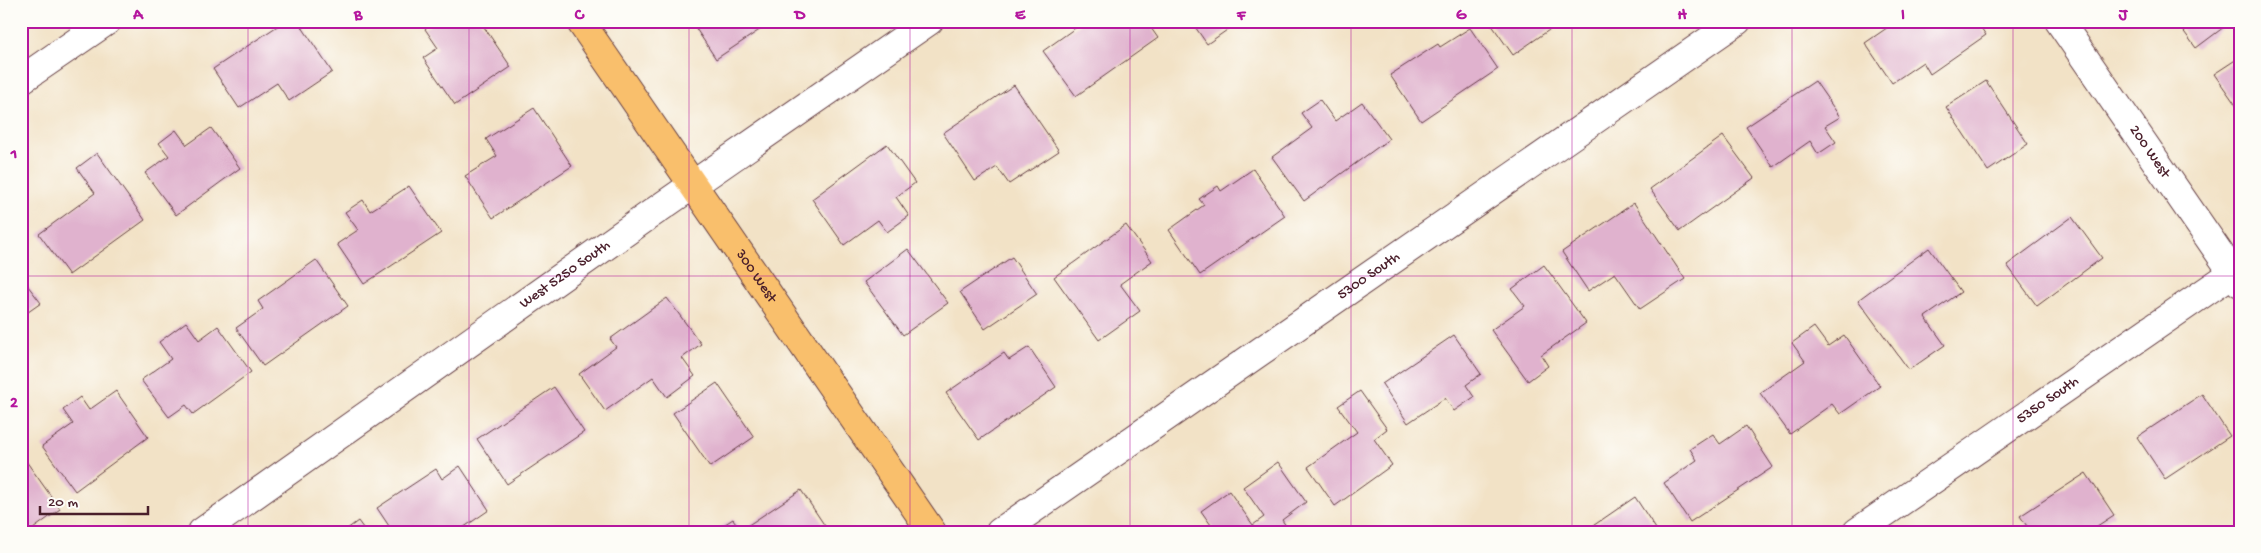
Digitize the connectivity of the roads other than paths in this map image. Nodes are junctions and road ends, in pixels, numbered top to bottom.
1 (107, 21) edge
2 (580, 21) edge
3 (929, 21) edge
4 (1737, 21) edge
5 (2059, 21) edge
6 (21, 80) edge
7 (693, 185) junction
8 (2237, 274) edge
9 (202, 532) edge
10 (932, 532) edge
11 (1000, 532) edge
12 (1857, 532) edge

1 - 6 street
2 - 7 main road, 300 West
3 - 7 street, West 5250 South
4 - 11 street, 5300 South
5 - 8 street, 200 West
7 - 9 street, West 5250 South
7 - 10 main road, 300 West
8 - 12 street, 5350 South

